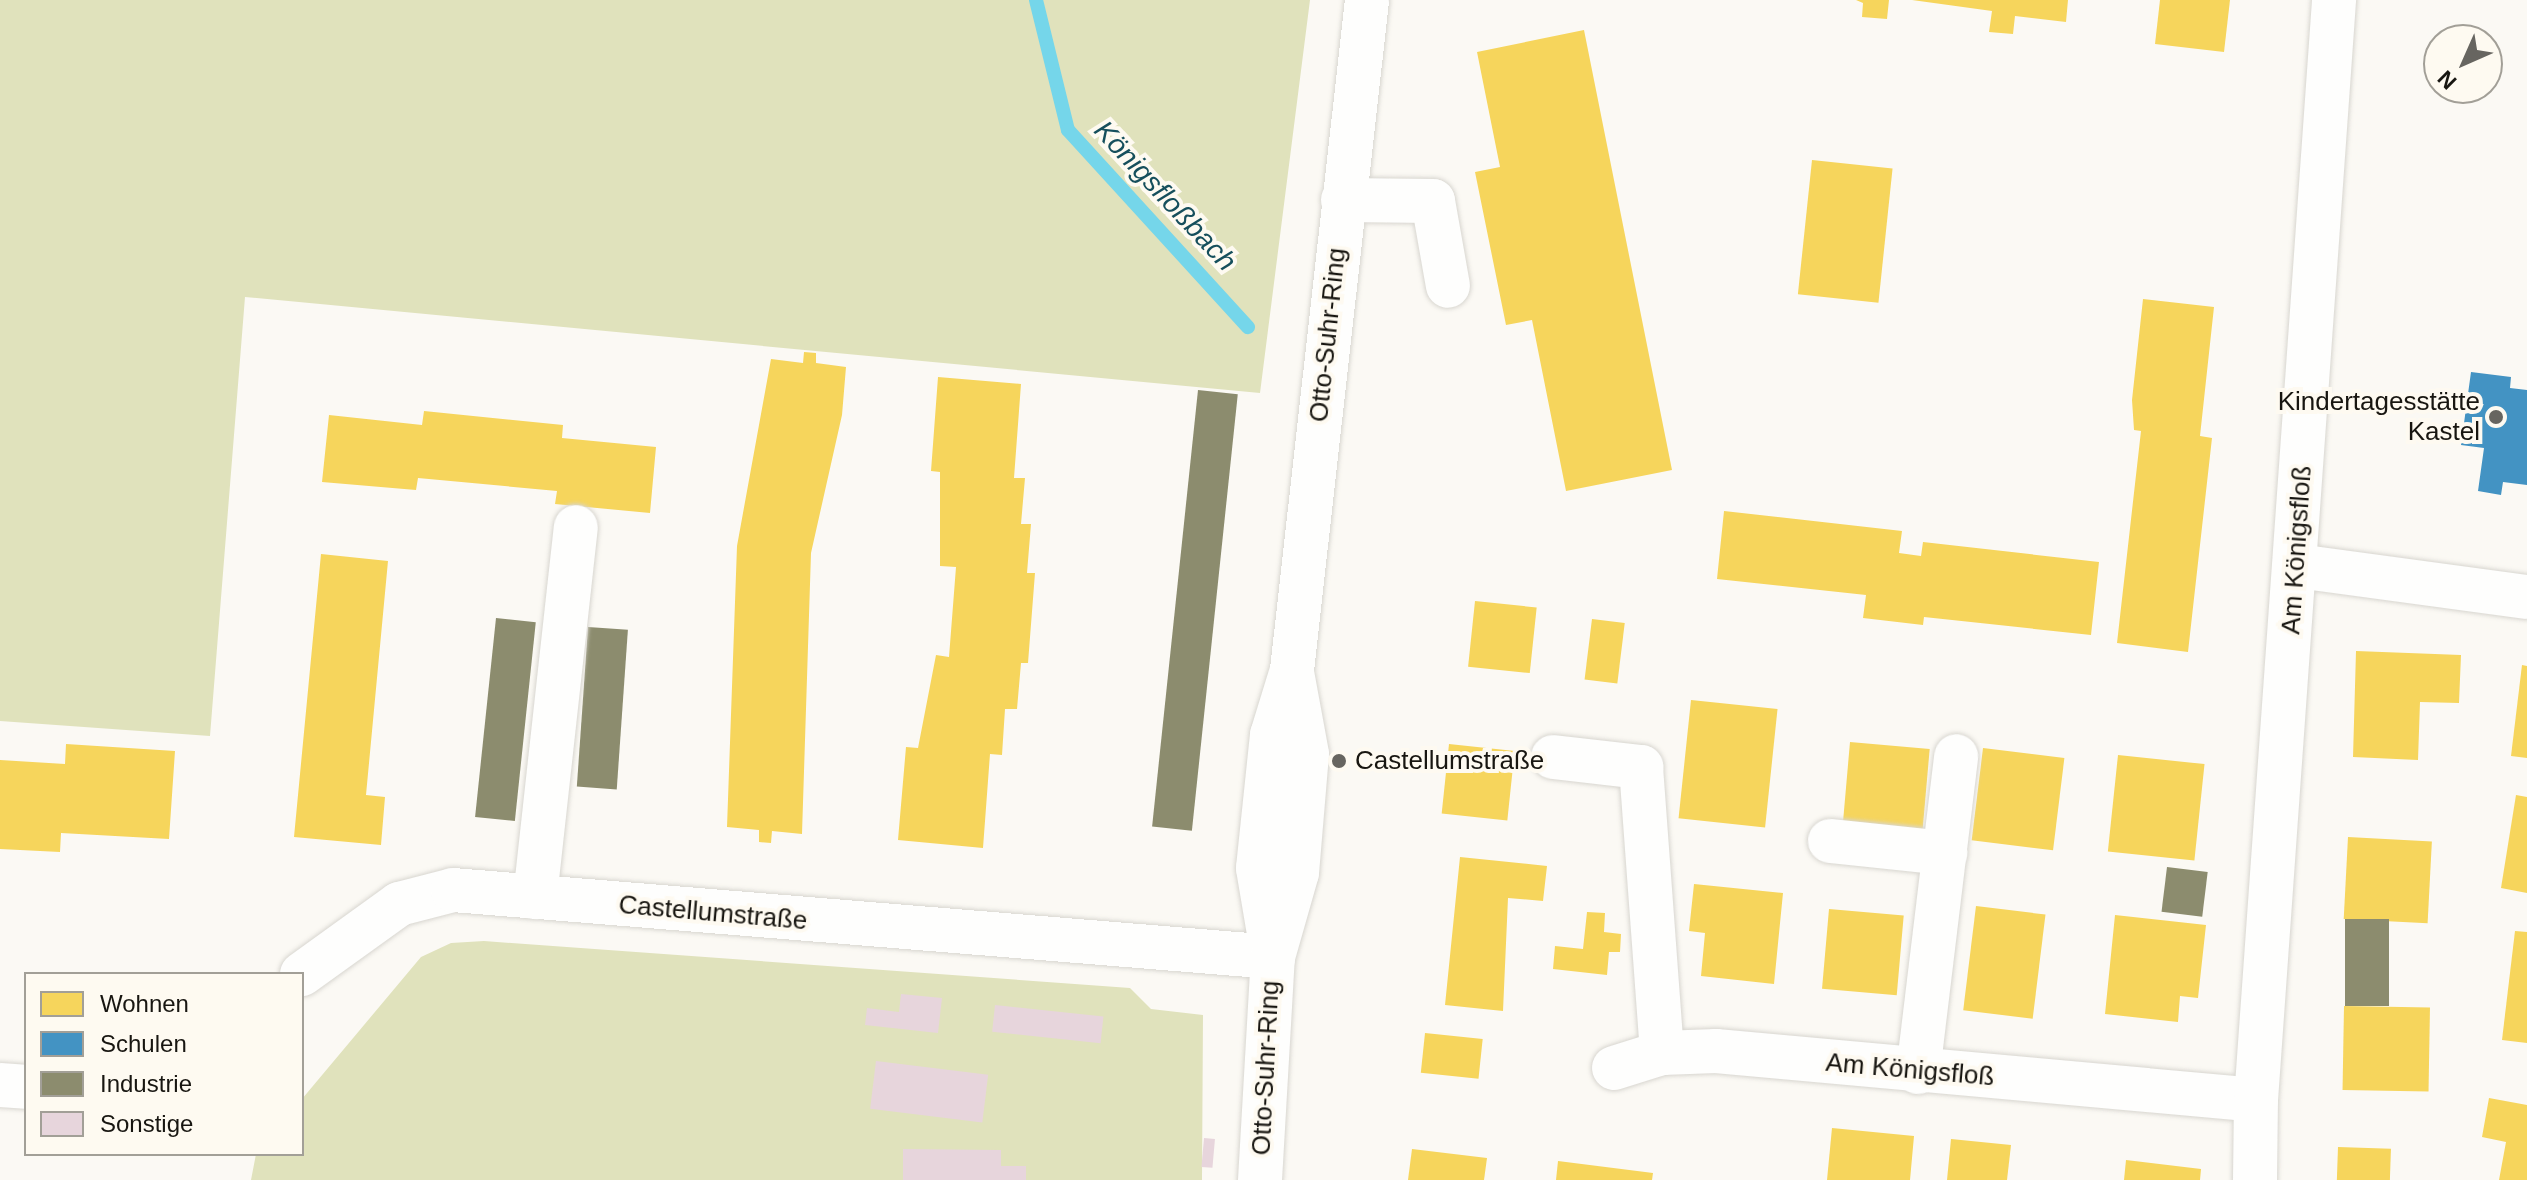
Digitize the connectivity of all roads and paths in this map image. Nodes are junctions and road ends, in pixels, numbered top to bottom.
1 (1367, 0) edge
2 (2334, 0) edge
3 (1343, 200) junction
4 (1448, 286) dead end
5 (576, 527) dead end
6 (2297, 566) junction
7 (2527, 597) edge
8 (1956, 756) dead end
9 (1553, 757) dead end
10 (1830, 841) dead end
11 (1945, 853) junction
12 (535, 897) junction
13 (1273, 957) junction
14 (304, 973) edge
15 (1662, 1053) junction
16 (1614, 1068) dead end
17 (1918, 1072) junction
18 (0, 1085) edge
19 (24, 1087) edge
20 (2256, 1100) junction
21 (1260, 1180) edge
22 (2255, 1180) edge

1 - 3 street, Otto-Suhr-Ring
2 - 6 street, Am Königsfloß
3 - 4 street
3 - 13 street, Otto-Suhr-Ring
5 - 12 street
6 - 7 street
6 - 20 street, Am Königsfloß
8 - 11 street
9 - 15 street
10 - 11 street
11 - 17 street
12 - 13 street, Castellumstraße
12 - 14 street, Castellumstraße
13 - 21 street, Otto-Suhr-Ring
15 - 16 street, Am Königsfloß
15 - 17 street, Am Königsfloß
17 - 20 street, Am Königsfloß
18 - 19 street
20 - 22 street, Am Königsfloß

